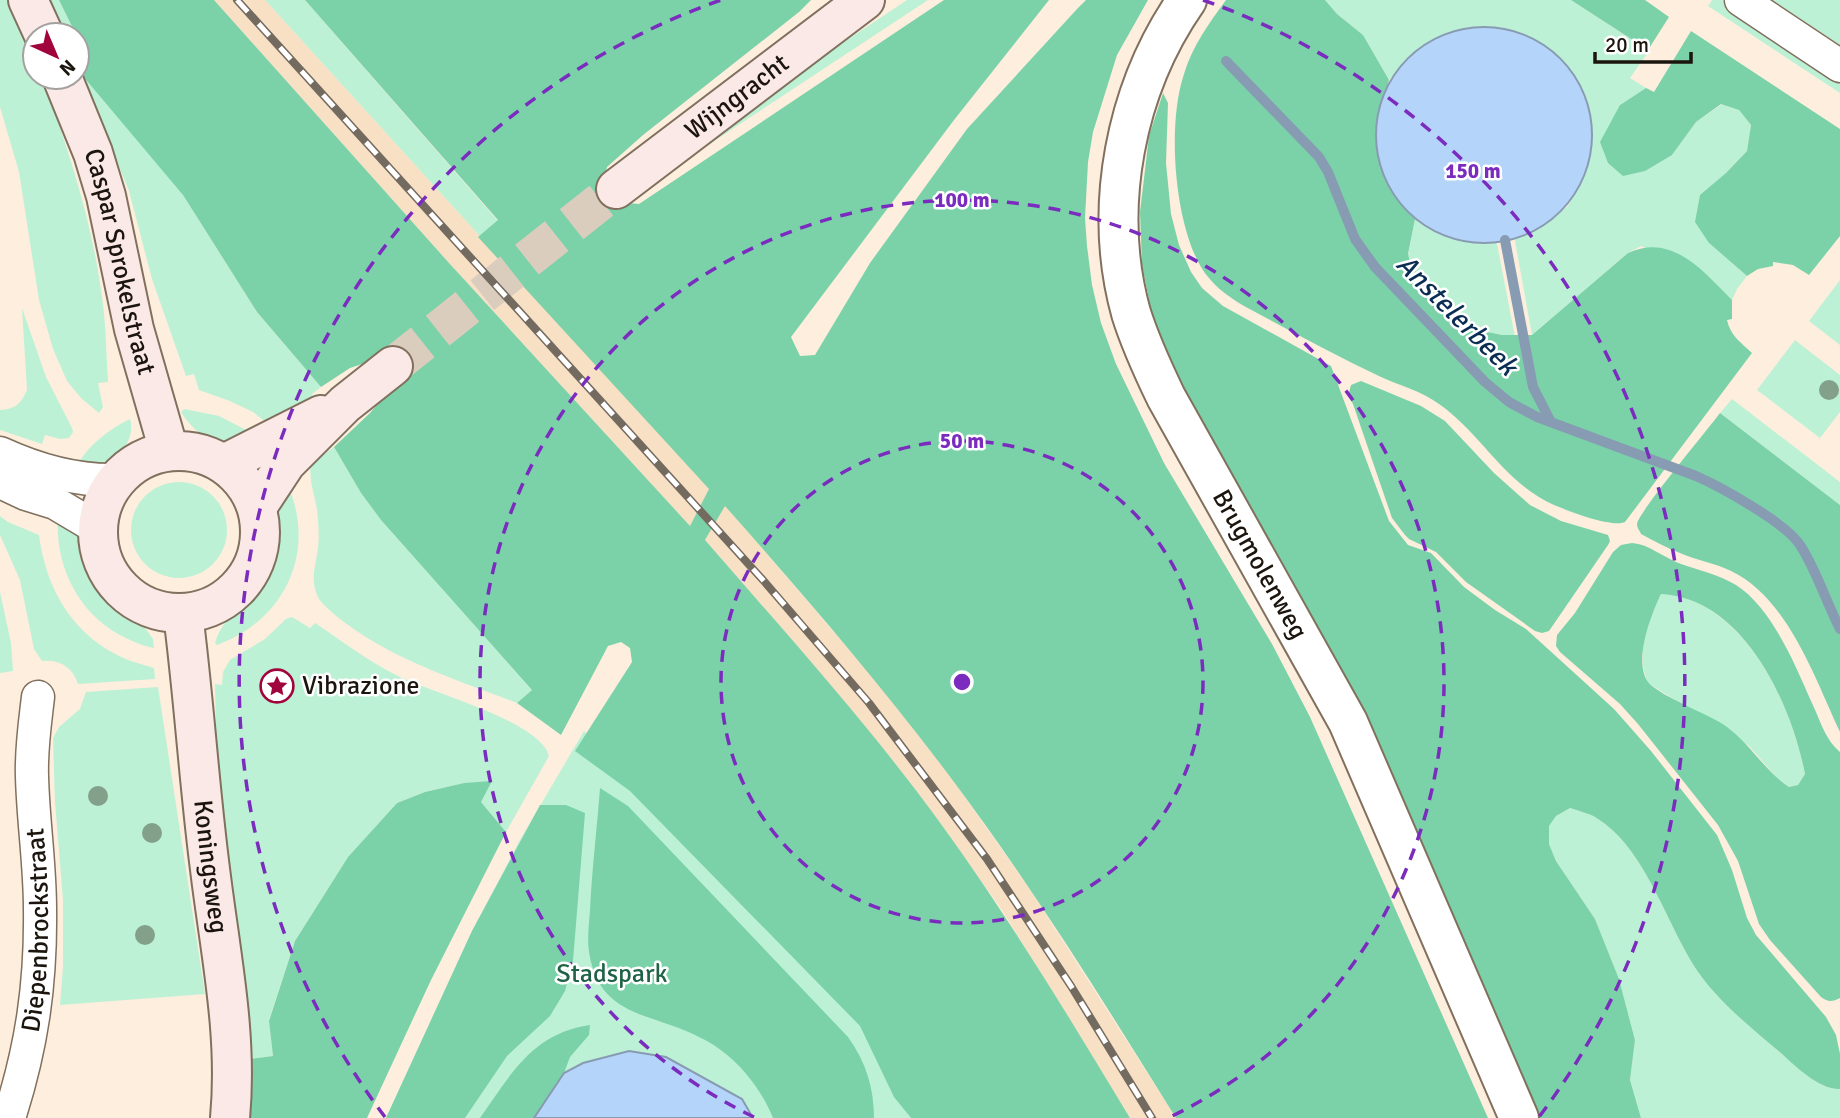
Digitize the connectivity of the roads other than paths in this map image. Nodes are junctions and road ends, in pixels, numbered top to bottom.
1 (29, 0) edge
2 (1187, 0) edge
3 (1741, 0) edge
4 (865, 2) edge
5 (38, 21) edge
6 (1840, 66) edge
7 (68, 91) edge
8 (616, 189) tunnel mouth
9 (393, 366) tunnel mouth
10 (345, 404) junction
11 (169, 451) junction
12 (0, 453) edge
13 (224, 464) junction
14 (116, 480) junction
15 (0, 482) edge
16 (257, 507) junction
17 (97, 528) junction
18 (183, 614) junction
19 (38, 696) dead end
20 (9, 1118) edge
21 (230, 1118) edge
22 (1519, 1118) edge

1 - 5 main road
2 - 22 street, Brugmolenweg
3 - 6 street
4 - 8 main road, Wijngracht
7 - 11 main road, Caspar Sprokelstraat
9 - 10 main road
10 - 13 main road
10 - 16 main road
11 - 13 main road
11 - 14 main road
12 - 14 street
13 - 16 main road
14 - 17 main road
15 - 17 street
16 - 18 main road
17 - 18 main road
18 - 21 main road, Koningsweg
19 - 20 street, Diepenbrockstraat

